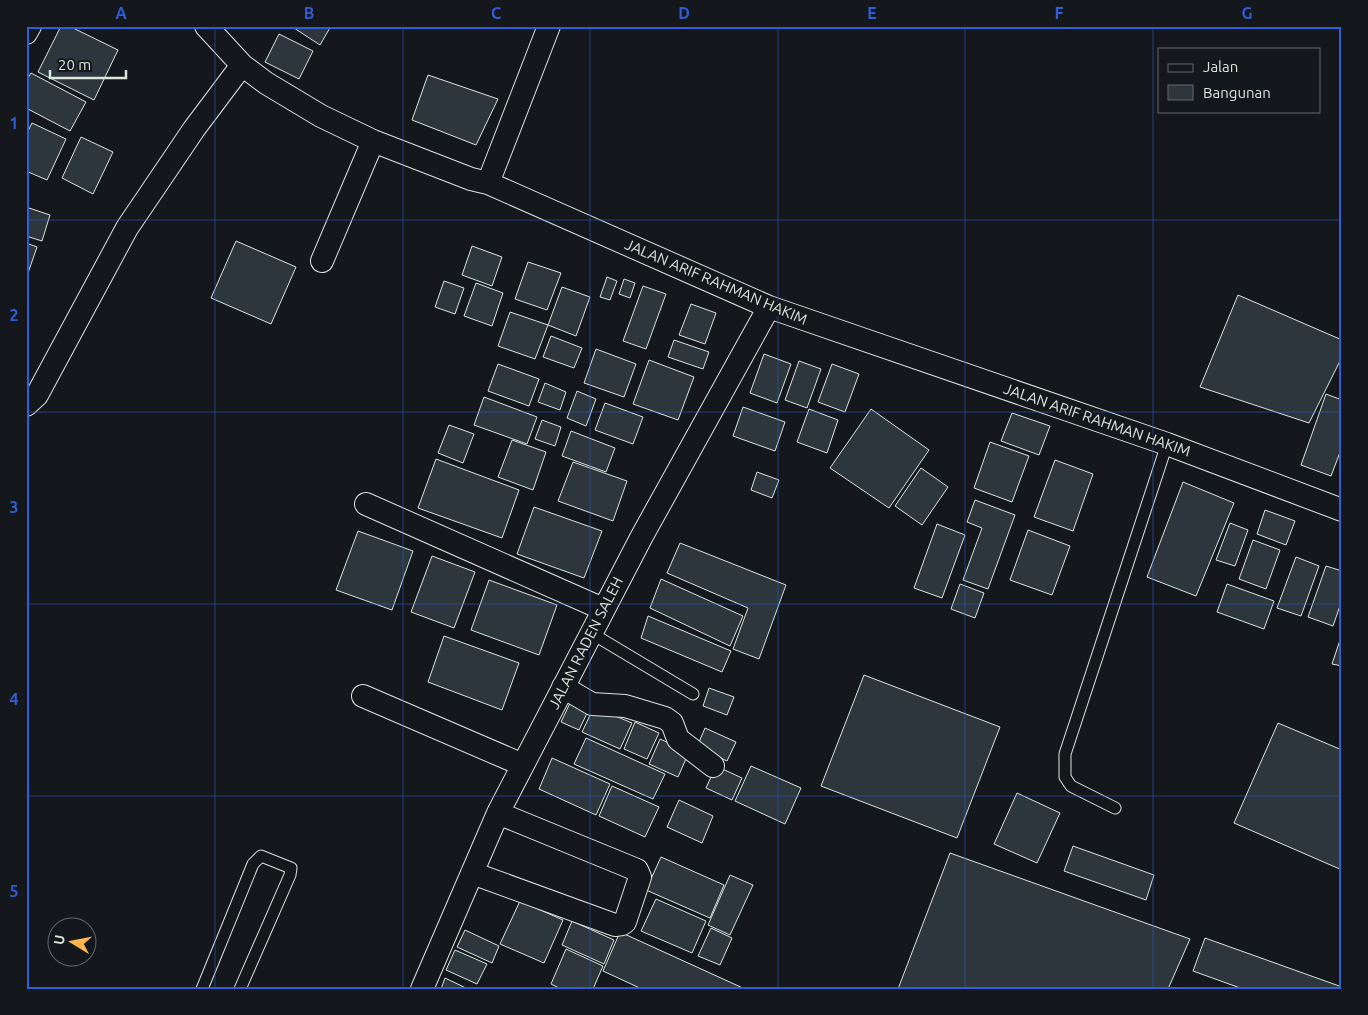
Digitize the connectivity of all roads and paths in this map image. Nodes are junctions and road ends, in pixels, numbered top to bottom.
1 (30, 26) edge
2 (206, 26) edge
3 (549, 26) edge
4 (26, 33) edge
5 (242, 65) junction
6 (373, 141) junction
7 (488, 183) junction
8 (322, 261) dead end
9 (769, 307) junction
10 (26, 405) edge
11 (1166, 444) junction
12 (366, 504) dead end
13 (1342, 510) edge
14 (603, 609) junction
15 (591, 633) junction
16 (563, 687) junction
17 (693, 694) dead end
18 (362, 696) dead end
19 (522, 765) junction
20 (713, 766) dead end
21 (1115, 808) dead end
22 (498, 813) junction
23 (472, 873) junction
24 (202, 989) edge
25 (240, 989) edge
26 (422, 989) edge

1 - 4 street
2 - 5 street, JALAN ARIF RAHMAN HAKIM
3 - 7 street
5 - 6 street, JALAN ARIF RAHMAN HAKIM
5 - 10 street
6 - 7 street, JALAN ARIF RAHMAN HAKIM
6 - 8 street
7 - 9 street, JALAN ARIF RAHMAN HAKIM
9 - 11 street, JALAN ARIF RAHMAN HAKIM
9 - 14 street, JALAN RADEN SALEH
11 - 13 street, JALAN ARIF RAHMAN HAKIM
11 - 21 lane
12 - 14 street
14 - 15 street, JALAN RADEN SALEH
15 - 16 street, JALAN RADEN SALEH
15 - 17 lane
16 - 19 street, JALAN RADEN SALEH
16 - 20 street
18 - 19 street
19 - 22 street, JALAN RADEN SALEH
22 - 23 street, JALAN RADEN SALEH
22 - 23 street
23 - 26 street, JALAN RADEN SALEH
24 - 25 lane

